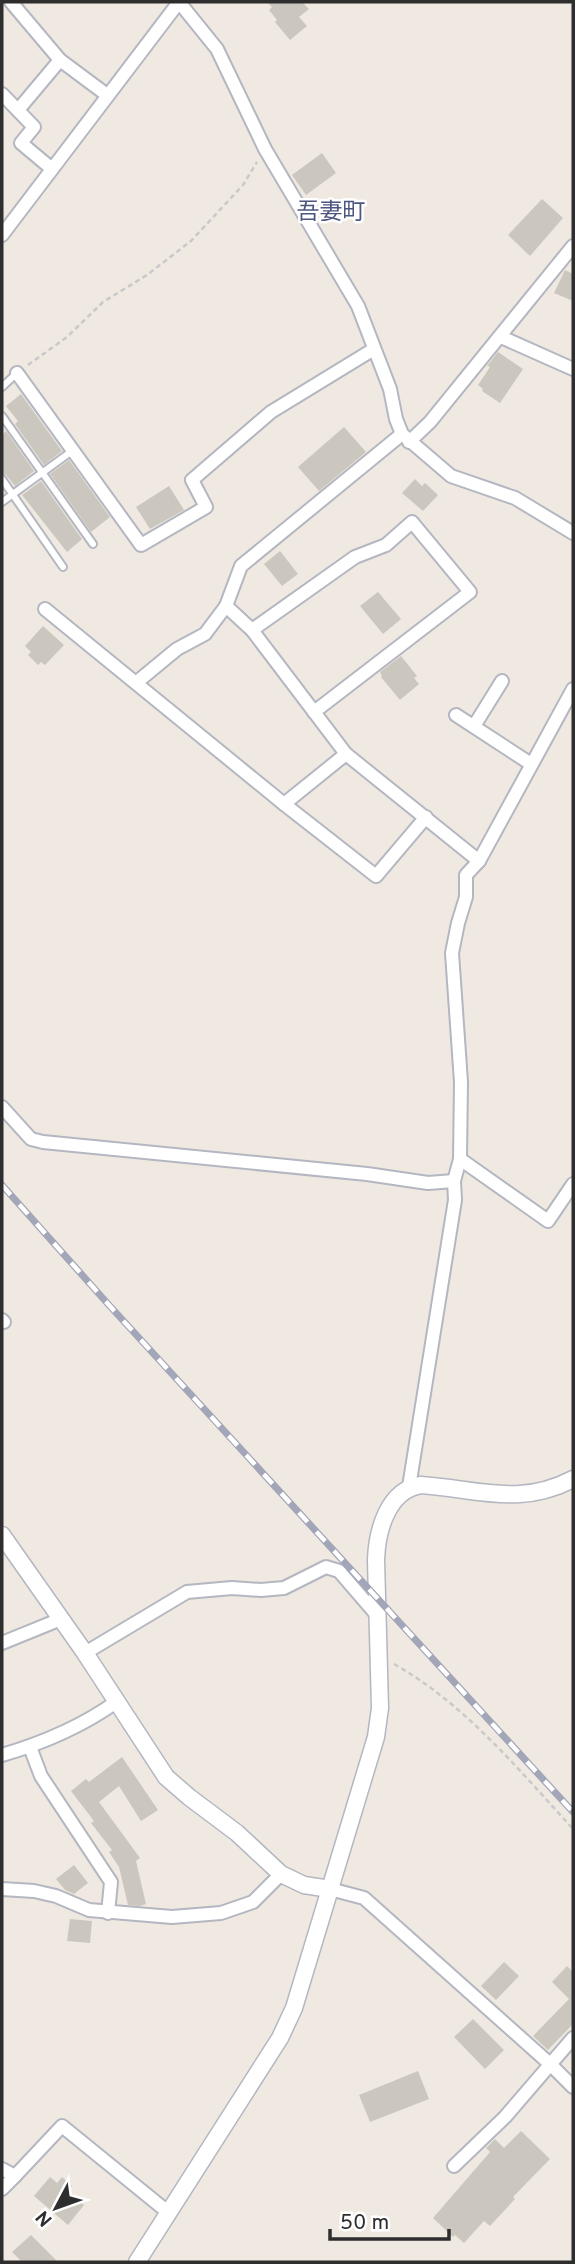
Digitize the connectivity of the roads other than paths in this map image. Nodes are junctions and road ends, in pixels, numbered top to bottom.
1 (11, 2) edge
2 (179, 2) edge
3 (60, 60) junction
4 (2, 94) edge
5 (107, 95) junction
6 (18, 110) junction
7 (52, 169) junction
8 (2, 235) edge
9 (573, 249) edge
10 (501, 337) junction
11 (374, 349) junction
12 (573, 369) edge
13 (17, 373) joint
14 (2, 387) edge
15 (2, 416) edge
16 (406, 438) junction
17 (72, 451) junction
18 (43, 472) junction
19 (2, 479) edge
20 (13, 494) junction
21 (2, 502) edge
22 (573, 533) edge
23 (93, 544) dead end
24 (63, 567) dead end
25 (226, 606) junction
26 (45, 609) dead end
27 (252, 630) junction
28 (502, 681) dead end
29 (137, 682) junction
30 (573, 689) edge
31 (314, 712) junction
32 (456, 715) dead end
33 (474, 726) junction
34 (346, 754) junction
35 (531, 764) junction
36 (284, 804) junction
37 (426, 817) junction
38 (479, 861) junction
39 (2, 1107) edge
40 (460, 1159) junction
41 (454, 1181) junction
42 (573, 1184) edge
43 (573, 1479) edge
44 (409, 1487) junction
45 (2, 1535) edge
46 (376, 1614) junction
47 (61, 1619) junction
48 (2, 1643) edge
49 (85, 1653) junction
50 (116, 1702) junction
51 (30, 1747) junction
52 (2, 1755) edge
53 (281, 1874) junction
54 (2, 1889) edge
55 (330, 1889) junction
56 (108, 1913) junction
57 (573, 2038) edge
58 (550, 2064) junction
59 (573, 2088) edge
60 (454, 2166) dead end
61 (2, 2169) edge
62 (15, 2176) junction
63 (2, 2189) edge
64 (169, 2213) junction
65 (137, 2262) edge

1 - 3 street
2 - 5 street
2 - 11 street
3 - 5 street
3 - 6 street
4 - 6 street
5 - 7 street
6 - 7 street
7 - 8 street
9 - 10 street
10 - 12 street
10 - 16 street
11 - 16 street
11 - 17 street
13 - 14 lane
13 - 17 street
15 - 18 lane
16 - 22 street
16 - 25 street
17 - 18 lane
18 - 20 lane
18 - 23 lane
19 - 20 lane
20 - 21 lane
20 - 24 lane
25 - 27 street
25 - 29 street
26 - 29 street
27 - 31 street
27 - 31 street
28 - 33 street
29 - 36 street
30 - 35 street
31 - 34 street
32 - 33 street
33 - 35 street
34 - 36 street
34 - 37 street
35 - 38 street
36 - 37 street
37 - 38 street
38 - 40 street
39 - 41 street
40 - 41 street
40 - 42 street
41 - 44 street
43 - 44 street
44 - 46 street
45 - 47 street
46 - 49 street
46 - 55 street
47 - 48 street
47 - 49 street
49 - 50 street
50 - 51 street
50 - 53 street
51 - 52 street
51 - 56 street
53 - 55 street
53 - 56 street
54 - 56 street
55 - 58 street
55 - 64 street
57 - 58 street
58 - 59 street
58 - 60 street
61 - 62 street
62 - 63 street
62 - 64 street
64 - 65 street

